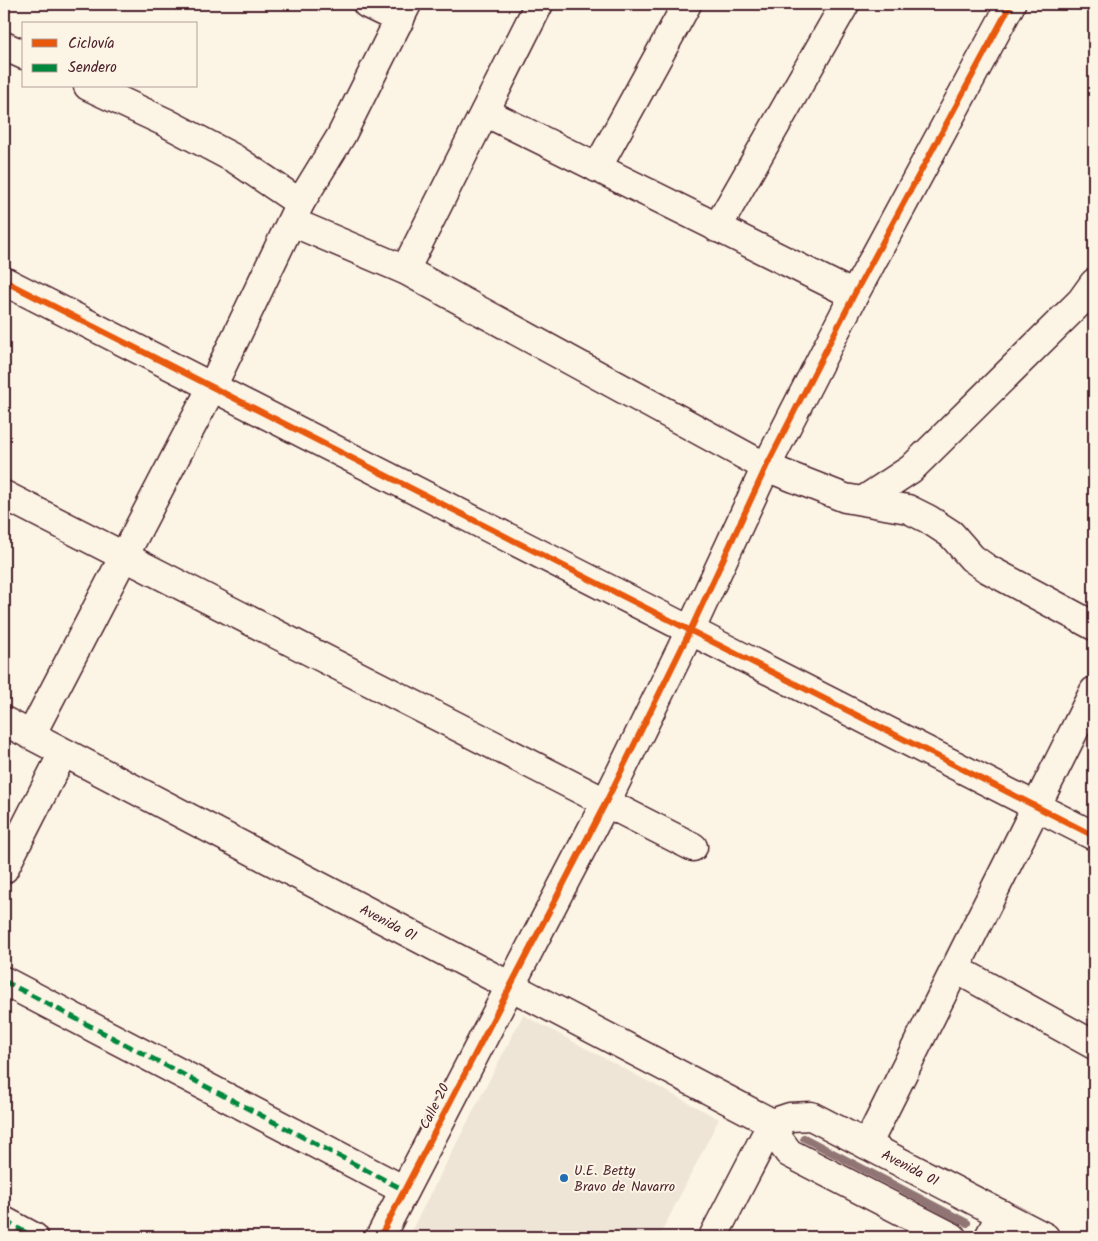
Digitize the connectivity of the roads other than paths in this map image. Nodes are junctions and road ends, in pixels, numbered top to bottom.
1 (367, 4) edge
2 (539, 4) edge
3 (687, 4) edge
4 (846, 4) edge
5 (1012, 4) edge
6 (404, 12) edge
7 (4, 46) edge
8 (22, 55) edge
9 (92, 88) edge
10 (486, 112) junction
11 (597, 168) junction
12 (296, 213) junction
13 (717, 228) junction
14 (404, 270) junction
15 (4, 281) edge
16 (1094, 283) edge
17 (854, 295) junction
18 (212, 387) junction
19 (766, 467) junction
20 (4, 495) edge
21 (864, 500) junction
22 (125, 557) junction
23 (1094, 626) edge
24 (690, 631) junction
25 (1094, 691) edge
26 (4, 722) edge
27 (31, 736) junction
28 (63, 753) junction
29 (606, 802) junction
30 (1036, 805) junction
31 (1094, 836) edge
32 (693, 847) dead end
33 (4, 869) edge
34 (956, 969) junction
35 (4, 982) edge
36 (511, 986) junction
37 (1094, 1045) edge
38 (772, 1123) junction
39 (867, 1145) junction
40 (404, 1190) junction
41 (4, 1221) edge
42 (995, 1226) edge
43 (34, 1237) edge
44 (380, 1237) edge
45 (713, 1237) edge
46 (952, 1237) edge
47 (1046, 1237) edge

1 - 6 street
2 - 10 street
3 - 11 street
4 - 13 street
5 - 17 street, Calle 20
6 - 12 street
7 - 8 street
9 - 12 street
10 - 11 street
10 - 14 street
11 - 13 street
12 - 14 street
12 - 18 street
13 - 17 street
14 - 19 street
15 - 18 street
16 - 21 street
17 - 19 street, Calle 20
18 - 22 street
18 - 24 street
19 - 21 street
19 - 24 street, Calle 20
20 - 22 street
21 - 23 street
22 - 27 street
22 - 29 street
24 - 29 street, Calle 20
24 - 30 street
25 - 30 street
26 - 27 street, Avenida 01
27 - 28 street, Avenida 01
28 - 33 street
28 - 36 street, Avenida 01
29 - 32 street
29 - 36 street, Calle 20
30 - 31 street
30 - 34 street
34 - 37 street
34 - 39 street
35 - 40 street
36 - 38 street, Avenida 01
36 - 40 street, Calle 20
38 - 39 street, Avenida 01
38 - 45 street
38 - 46 street
39 - 42 street, Avenida 01
40 - 44 street, Calle 20
41 - 43 street
42 - 47 street, Avenida 01

